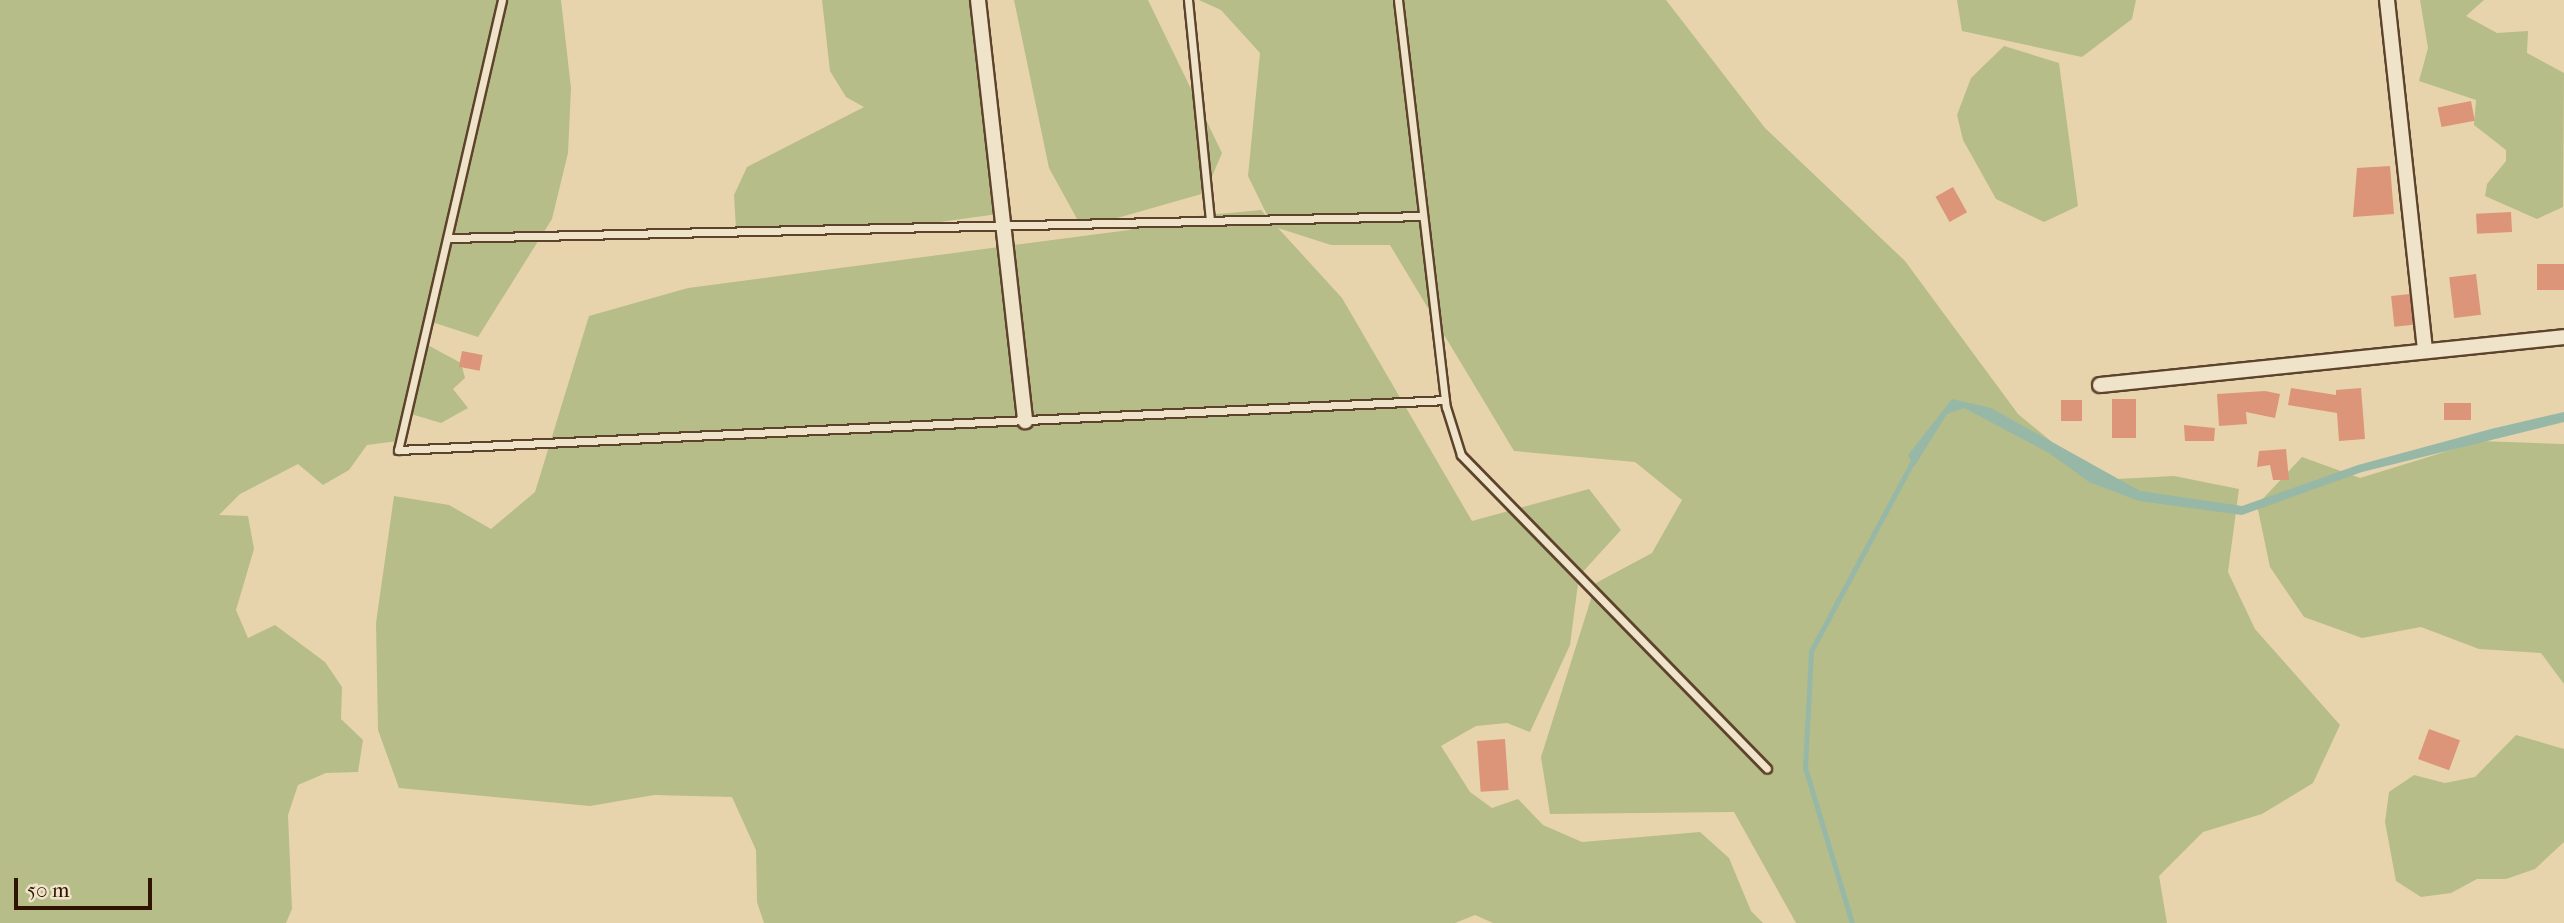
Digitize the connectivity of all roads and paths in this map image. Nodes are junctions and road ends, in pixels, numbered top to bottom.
1 (502, 0) edge
2 (978, 0) edge
3 (1188, 0) edge
4 (1398, 0) edge
5 (2387, 0) edge
6 (1423, 216) junction
7 (1210, 221) junction
8 (1003, 226) junction
9 (448, 238) junction
10 (2564, 337) edge
11 (2425, 346) junction
12 (2101, 385) dead end
13 (1445, 400) junction
14 (1025, 421) junction
15 (1767, 769) dead end

1 - 9 lane
2 - 8 street
3 - 7 lane
4 - 6 lane
5 - 11 street
6 - 7 lane
6 - 13 lane
7 - 8 lane
8 - 9 lane
8 - 14 street
9 - 14 lane
10 - 11 street
11 - 12 street
13 - 14 lane
13 - 15 lane

